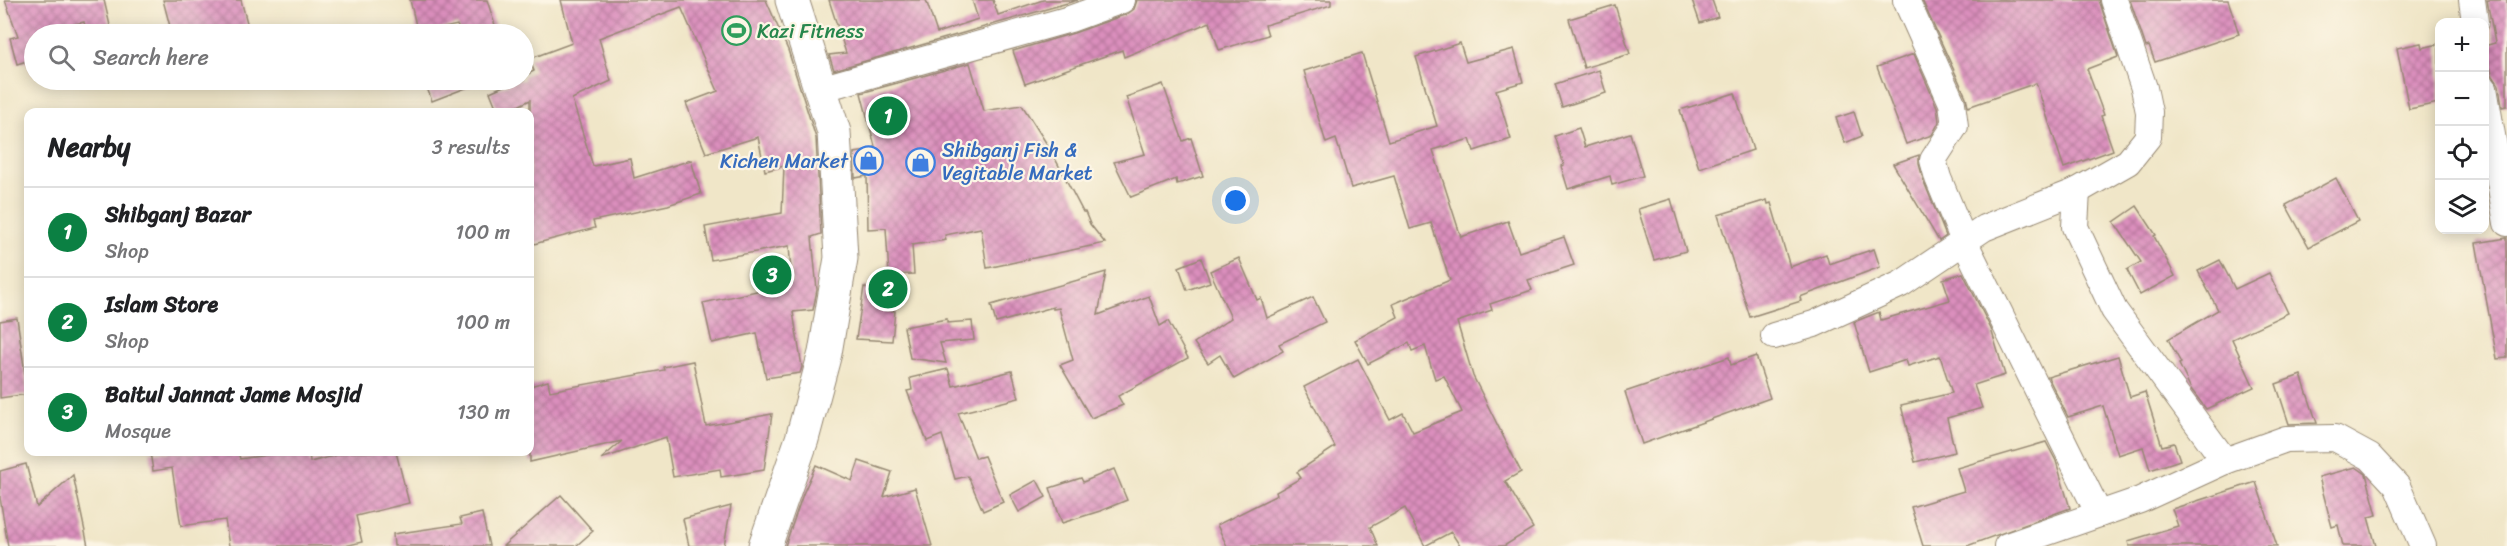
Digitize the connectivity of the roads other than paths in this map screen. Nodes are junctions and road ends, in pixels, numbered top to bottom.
1 (792, 0) edge
2 (1122, 0) edge
3 (1906, 0) edge
4 (2114, 0) edge
5 (2472, 0) edge
6 (2474, 18) edge
7 (820, 89) junction
8 (2489, 117) edge
9 (2077, 191) junction
10 (2507, 223) edge
11 (1964, 242) junction
12 (1774, 336) dead end
13 (2225, 461) junction
14 (2099, 514) junction
15 (765, 546) edge
16 (2007, 546) edge
17 (2423, 546) edge

1 - 7 highway
2 - 7 street
3 - 11 street
4 - 9 street
5 - 6 street
7 - 15 highway
8 - 10 street
9 - 11 street
9 - 13 street
11 - 12 street
11 - 14 street
13 - 14 street
13 - 17 street
14 - 16 street

